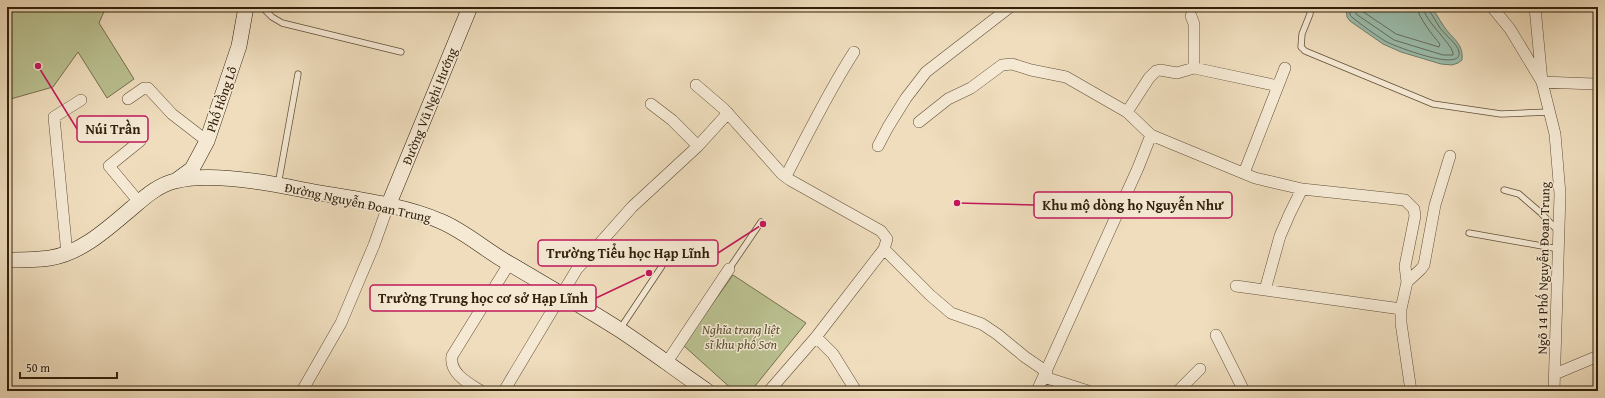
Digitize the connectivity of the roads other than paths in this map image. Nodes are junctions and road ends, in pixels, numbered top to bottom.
1 (246, 7) edge
2 (262, 7) edge
3 (470, 7) edge
4 (1310, 7) edge
5 (1492, 7) edge
6 (1535, 7) edge
7 (1006, 9) edge
8 (1191, 16) dead end
9 (401, 52) dead end
10 (854, 52) dead end
11 (1194, 68) junction
12 (1285, 68) dead end
13 (298, 74) dead end
14 (1542, 82) junction
15 (1598, 83) edge
16 (696, 85) dead end
17 (1278, 86) junction
18 (128, 99) dead end
19 (81, 100) dead end
20 (651, 104) dead end
21 (1127, 112) junction
22 (1549, 112) junction
23 (728, 113) junction
24 (919, 122) dead end
25 (1151, 135) junction
26 (207, 141) junction
27 (140, 142) dead end
28 (698, 146) junction
29 (878, 146) dead end
30 (1450, 156) dead end
31 (1244, 173) junction
32 (786, 176) junction
33 (176, 180) junction
34 (278, 185) junction
35 (1302, 189) junction
36 (1504, 190) dead end
37 (139, 202) junction
38 (388, 206) junction
39 (761, 222) dead end
40 (1469, 233) dead end
41 (1559, 233) junction
42 (884, 249) junction
43 (1559, 249) junction
44 (67, 254) junction
45 (7, 260) edge
46 (509, 264) junction
47 (662, 266) dead end
48 (729, 269) joint
49 (1407, 282) junction
50 (1236, 286) dead end
51 (1265, 290) junction
52 (562, 294) junction
53 (1401, 309) junction
54 (620, 330) junction
55 (1216, 335) dead end
56 (816, 336) junction
57 (1598, 356) edge
58 (667, 362) junction
59 (1200, 369) dead end
60 (1555, 374) junction
61 (1046, 375) junction
62 (302, 391) edge
63 (480, 391) edge
64 (504, 391) edge
65 (707, 391) edge
66 (769, 391) edge
67 (856, 391) edge
68 (1037, 391) edge
69 (1088, 391) edge
70 (1178, 391) edge
71 (1244, 391) edge
72 (1411, 391) edge
73 (1554, 391) edge

1 - 26 street, Phố Hồng Lô
2 - 9 lane
3 - 38 street, Đường Vũ Nghi Hướng
4 - 22 lane
5 - 14 street
6 - 14 street
7 - 29 street
8 - 11 street
10 - 32 street
11 - 17 street
11 - 21 street
12 - 17 street
13 - 34 lane
14 - 15 street
14 - 22 street, Ngõ 14 Phố Nguyễn Đoan Trung
16 - 23 street
17 - 31 street
18 - 26 street
19 - 44 street
20 - 28 street
21 - 24 street
21 - 25 street
22 - 41 street, Ngõ 14 Phố Nguyễn Đoan Trung
23 - 28 street
23 - 32 street
25 - 31 street
25 - 61 street
26 - 33 street, Phố Hồng Lô
27 - 37 street
28 - 52 street
30 - 49 street
31 - 35 street
32 - 42 street
33 - 34 street, Đường Nguyễn Đoan Trung
33 - 37 street, Đường Nguyễn Đoan Trung
34 - 38 street, Đường Nguyễn Đoan Trung
35 - 49 street
35 - 51 street
36 - 41 lane
37 - 44 street, Đường Nguyễn Đoan Trung
38 - 46 street, Đường Nguyễn Đoan Trung
38 - 62 street
39 - 48 lane
40 - 43 lane
41 - 43 street, Ngõ 14 Phố Nguyễn Đoan Trung
42 - 56 street
42 - 61 street
43 - 60 street, Ngõ 14 Phố Nguyễn Đoan Trung
44 - 45 street, Đường Nguyễn Đoan Trung
46 - 52 street, Đường Nguyễn Đoan Trung
46 - 63 street
47 - 54 lane
48 - 58 street
49 - 53 street
50 - 51 street
51 - 53 street
52 - 54 street, Đường Nguyễn Đoan Trung
52 - 64 street
53 - 72 street
54 - 58 street, Đường Nguyễn Đoan Trung
55 - 71 street
56 - 66 street
56 - 67 street
57 - 60 street
58 - 65 street, Đường Nguyễn Đoan Trung
59 - 70 street
60 - 73 street, Ngõ 14 Phố Nguyễn Đoan Trung
61 - 68 street
61 - 69 street

